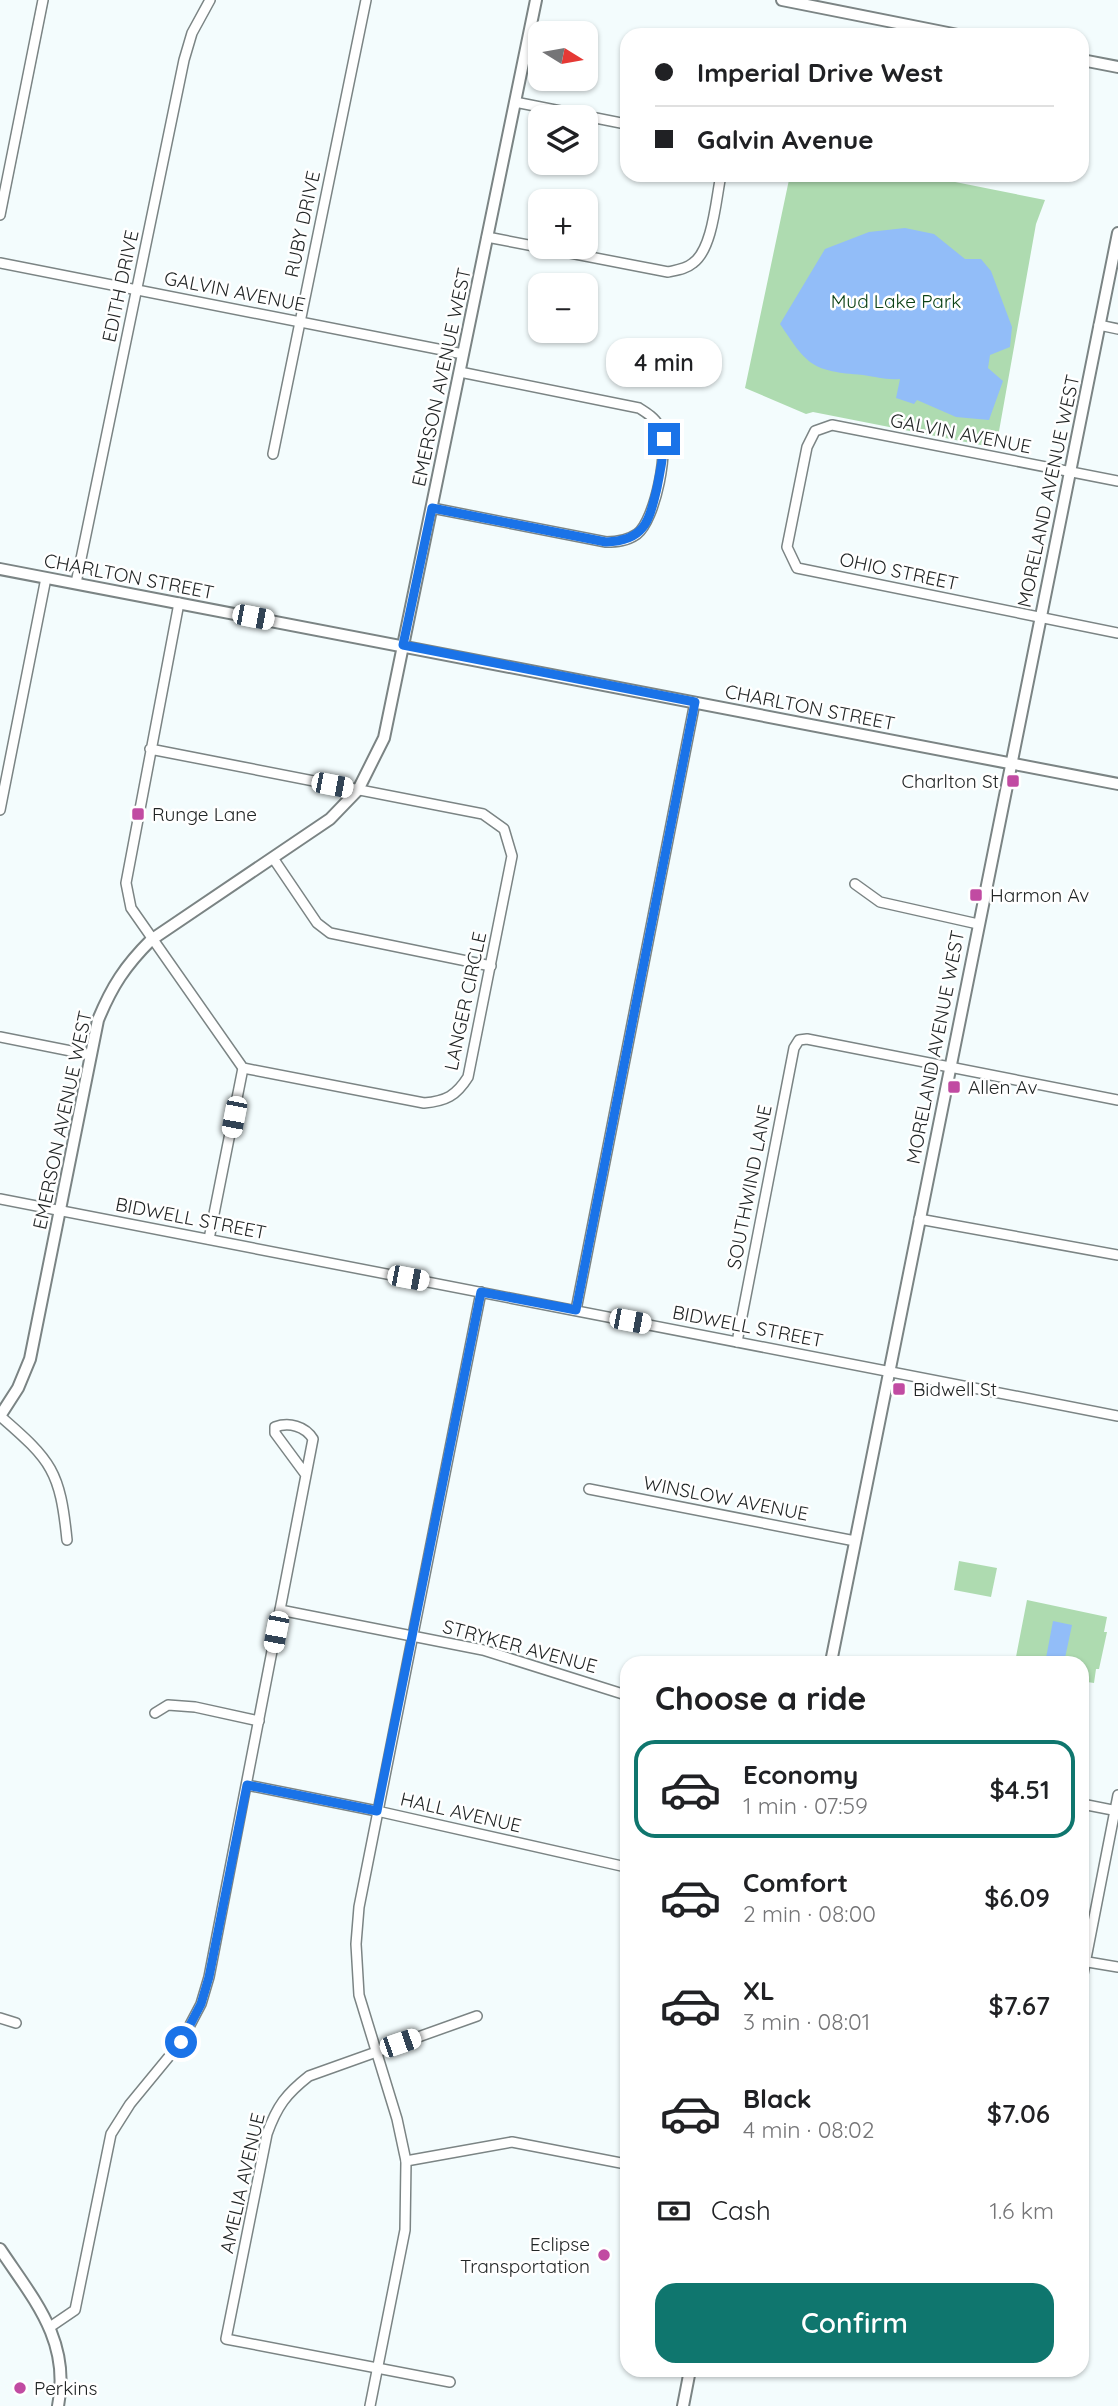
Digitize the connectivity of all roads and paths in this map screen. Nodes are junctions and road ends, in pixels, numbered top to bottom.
1 (43, 0) edge
2 (210, 0) edge
3 (366, 0) edge
4 (536, 0) edge
5 (782, 0) edge
6 (923, 28) edge
7 (1089, 61) edge
8 (1118, 67) edge
9 (515, 102) junction
10 (620, 123) edge
11 (720, 182) edge
12 (0, 215) edge
13 (1118, 233) edge
14 (487, 237) junction
15 (0, 263) edge
16 (137, 290) junction
17 (300, 322) junction
18 (1099, 325) junction
19 (1118, 329) edge
20 (463, 354) junction
21 (460, 372) junction
22 (807, 447) joint
23 (273, 454) dead end
24 (1070, 471) junction
25 (1118, 481) edge
26 (432, 508) junction
27 (0, 569) edge
28 (46, 578) junction
29 (76, 583) junction
30 (179, 603) junction
31 (1040, 618) junction
32 (1118, 633) edge
33 (403, 645) junction
34 (695, 702) junction
35 (150, 749) junction
36 (1010, 764) junction
37 (1118, 784) edge
38 (358, 790) junction
39 (0, 810) edge
40 (273, 858) junction
41 (855, 884) dead end
42 (978, 924) junction
43 (151, 940) junction
44 (491, 966) junction
45 (0, 1037) edge
46 (91, 1055) junction
47 (949, 1067) junction
48 (243, 1068) junction
49 (1118, 1100) edge
50 (0, 1199) edge
51 (61, 1210) junction
52 (919, 1219) junction
53 (209, 1239) junction
54 (1118, 1255) edge
55 (481, 1292) junction
56 (576, 1310) junction
57 (737, 1342) junction
58 (889, 1371) junction
59 (0, 1416) edge
60 (1118, 1416) edge
61 (306, 1475) junction
62 (589, 1489) dead end
63 (67, 1541) dead end
64 (855, 1541) junction
65 (280, 1610) junction
66 (413, 1636) junction
67 (832, 1656) edge
68 (620, 1693) edge
69 (155, 1713) dead end
70 (259, 1721) junction
71 (247, 1785) junction
72 (1118, 1795) edge
73 (1089, 1805) edge
74 (377, 1811) junction
75 (1116, 1811) edge
76 (620, 1866) edge
77 (1089, 1934) edge
78 (1089, 1962) edge
79 (1118, 1967) edge
80 (477, 2017) dead end
81 (0, 2018) edge
82 (16, 2024) dead end
83 (374, 2051) junction
84 (406, 2161) junction
85 (620, 2163) edge
86 (0, 2249) edge
87 (50, 2327) junction
88 (377, 2368) junction
89 (689, 2377) edge
90 (450, 2382) dead end
91 (58, 2406) edge
92 (370, 2406) edge
93 (683, 2406) edge

1 - 12 street
2 - 16 street, EDITH DRIVE
3 - 17 street, RUBY DRIVE
4 - 9 street, EMERSON AVENUE WEST
5 - 6 street
7 - 8 street
9 - 10 street
9 - 14 street, EMERSON AVENUE WEST
11 - 14 street
13 - 18 street, MORELAND AVENUE WEST
14 - 20 street, EMERSON AVENUE WEST
15 - 16 street, GALVIN AVENUE
16 - 17 street, GALVIN AVENUE
16 - 29 street, EDITH DRIVE
17 - 20 street, GALVIN AVENUE
17 - 23 street, RUBY DRIVE
18 - 19 street
18 - 24 street, MORELAND AVENUE WEST
20 - 21 street, EMERSON AVENUE WEST
21 - 26 street, EMERSON AVENUE WEST
21 - 26 street
22 - 24 street, GALVIN AVENUE
22 - 31 street, OHIO STREET
24 - 25 street, GALVIN AVENUE
24 - 31 street, MORELAND AVENUE WEST
26 - 33 street, EMERSON AVENUE WEST
27 - 28 street, CHARLTON STREET
28 - 29 street, CHARLTON STREET
28 - 39 street
29 - 30 street, CHARLTON STREET
30 - 33 street, CHARLTON STREET
30 - 35 street
31 - 32 street, OHIO STREET
31 - 36 street, MORELAND AVENUE WEST
33 - 34 street, CHARLTON STREET
33 - 38 street, EMERSON AVENUE WEST
34 - 36 street, CHARLTON STREET
34 - 56 street
35 - 38 street, LANGER CIRCLE
35 - 43 street
36 - 37 street, CHARLTON STREET
36 - 42 street, MORELAND AVENUE WEST
38 - 40 street, EMERSON AVENUE WEST
38 - 44 street, LANGER CIRCLE
40 - 43 street, EMERSON AVENUE WEST
40 - 44 street
41 - 42 street
42 - 47 street, MORELAND AVENUE WEST
43 - 46 street, EMERSON AVENUE WEST
43 - 48 street
44 - 48 street, LANGER CIRCLE
45 - 46 street
46 - 51 street, EMERSON AVENUE WEST
47 - 49 street
47 - 52 street, MORELAND AVENUE WEST
47 - 57 street, SOUTHWIND LANE
48 - 53 street
50 - 51 street, BIDWELL STREET
51 - 53 street, BIDWELL STREET
51 - 59 street, EMERSON AVENUE WEST
52 - 54 street
52 - 58 street, MORELAND AVENUE WEST
53 - 55 street, BIDWELL STREET
55 - 56 street, BIDWELL STREET
55 - 66 street
56 - 57 street, BIDWELL STREET
57 - 58 street, BIDWELL STREET
58 - 60 street, BIDWELL STREET
58 - 64 street, MORELAND AVENUE WEST
59 - 63 street
61 - 61 street
61 - 65 street
62 - 64 street, WINSLOW AVENUE
64 - 67 street, MORELAND AVENUE WEST
65 - 66 street, STRYKER AVENUE
65 - 70 street
66 - 68 street, STRYKER AVENUE
66 - 74 street
69 - 70 street
70 - 71 street
71 - 74 street, HALL AVENUE
71 - 87 street
72 - 75 street
73 - 75 street
74 - 76 street, HALL AVENUE
74 - 83 street
75 - 77 street
78 - 79 street
80 - 83 street, AMELIA AVENUE
81 - 82 street
83 - 84 street
83 - 88 street, AMELIA AVENUE
84 - 85 street
84 - 88 street
86 - 87 street
87 - 91 street
88 - 90 street
88 - 92 street
89 - 93 street

